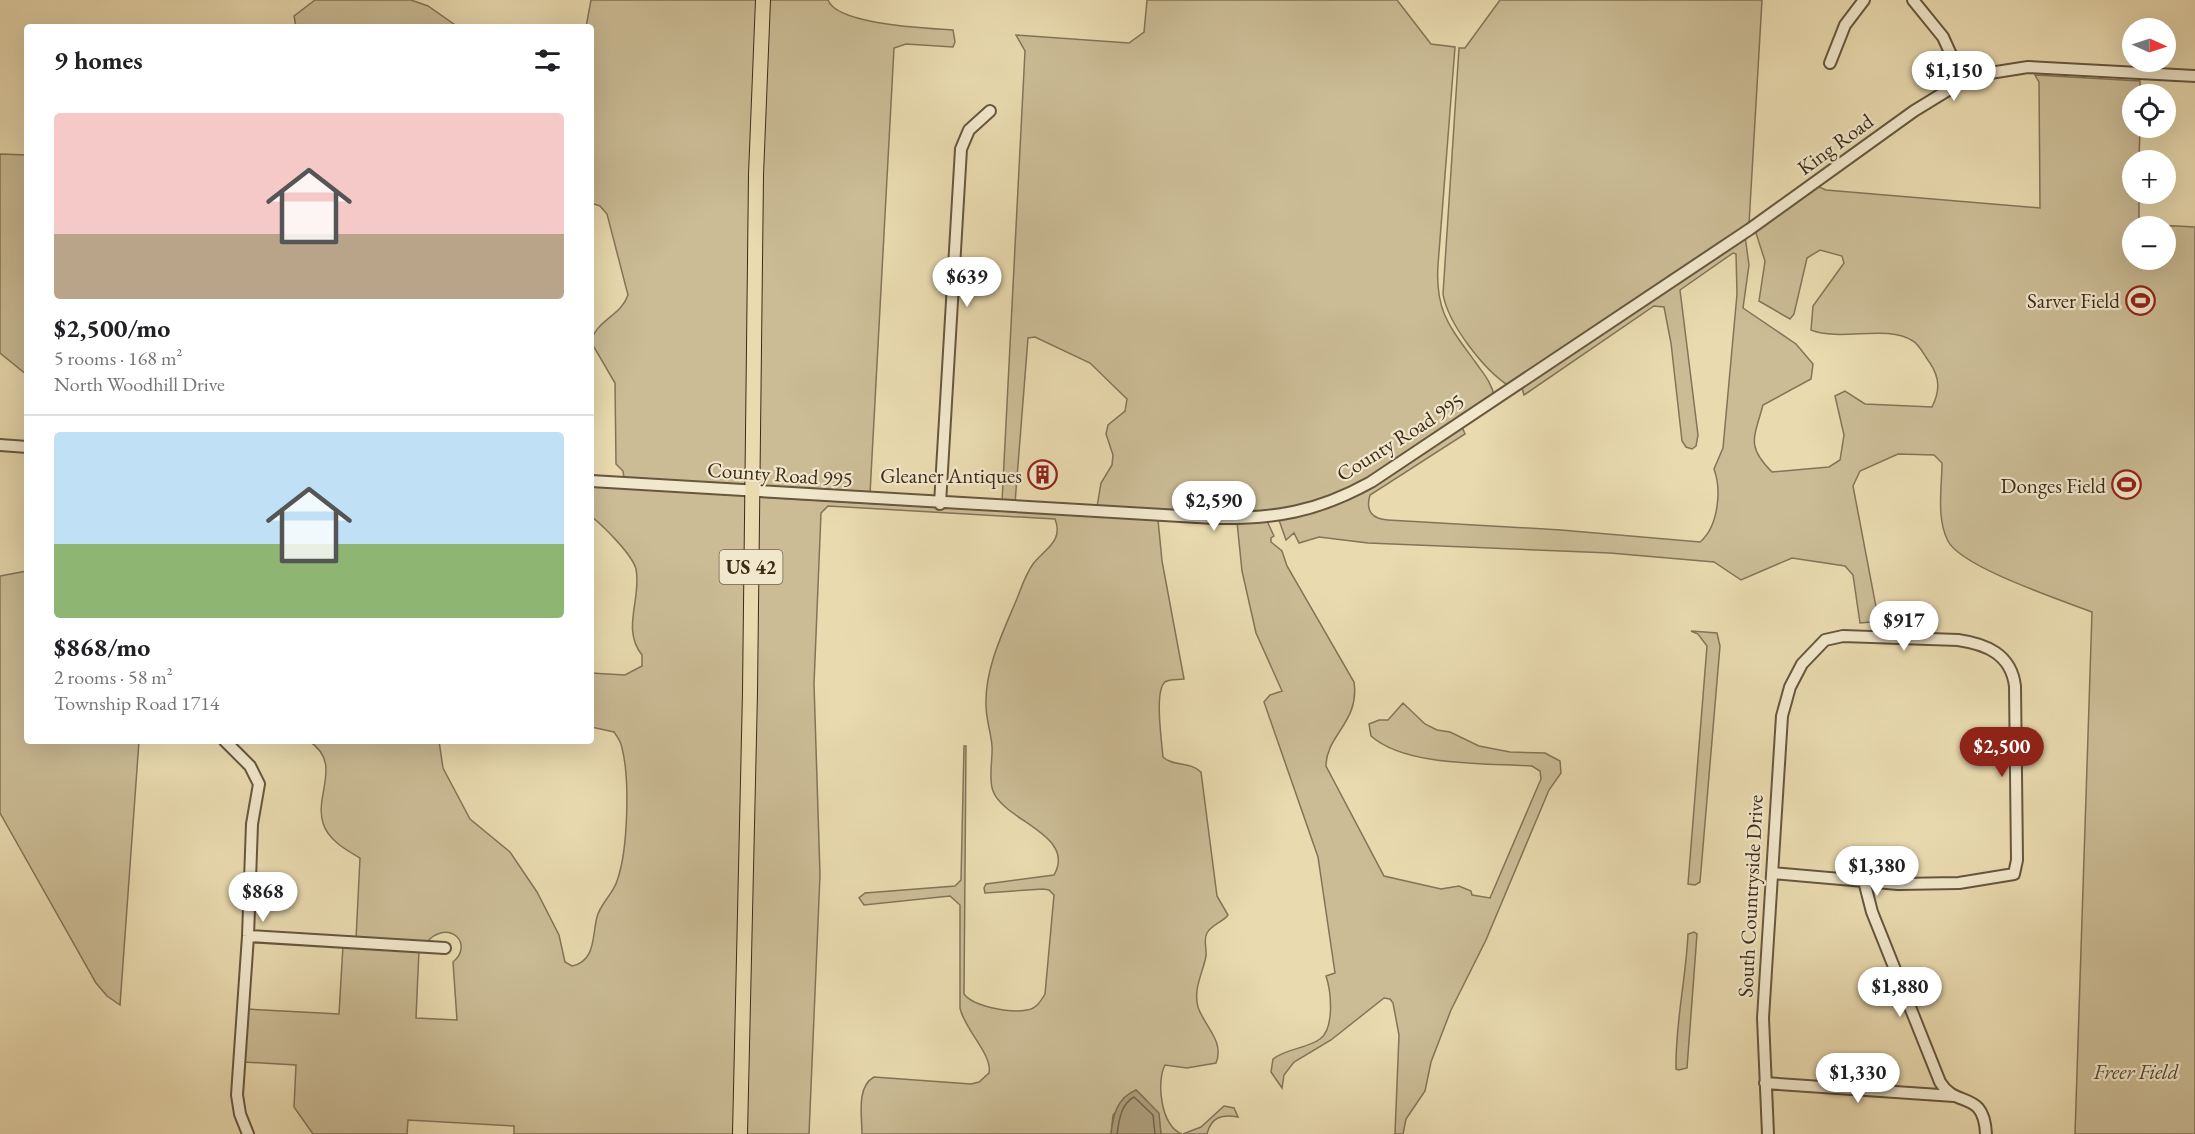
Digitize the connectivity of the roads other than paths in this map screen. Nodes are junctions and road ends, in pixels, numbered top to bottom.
1 (763, 0) edge
2 (1864, 0) edge
3 (1913, 0) edge
4 (1830, 63) dead end
5 (2195, 76) edge
6 (1963, 81) junction
7 (990, 111) dead end
8 (1747, 231) joint
9 (0, 445) edge
10 (24, 447) edge
11 (594, 481) edge
12 (752, 492) junction
13 (940, 504) junction
14 (228, 744) edge
15 (1772, 873) junction
16 (1864, 881) junction
17 (248, 936) junction
18 (445, 948) dead end
19 (1765, 1083) junction
20 (1954, 1096) junction
21 (248, 1134) edge
22 (740, 1134) edge
23 (1768, 1134) edge
24 (1986, 1134) edge

1 - 12 main road, US 42
2 - 4 street
3 - 6 street
5 - 6 street, King Road
6 - 8 street, King Road
7 - 13 street
8 - 13 street, County Road 995
9 - 10 street
11 - 12 street, County Road 995
12 - 13 street, County Road 995
12 - 22 main road, US 42
14 - 17 street
15 - 16 street
15 - 16 street, South Countryside Drive
15 - 19 street, South Countryside Drive
16 - 20 street
17 - 18 street
17 - 21 street
19 - 20 street
19 - 23 street, South Countryside Drive
20 - 24 street

